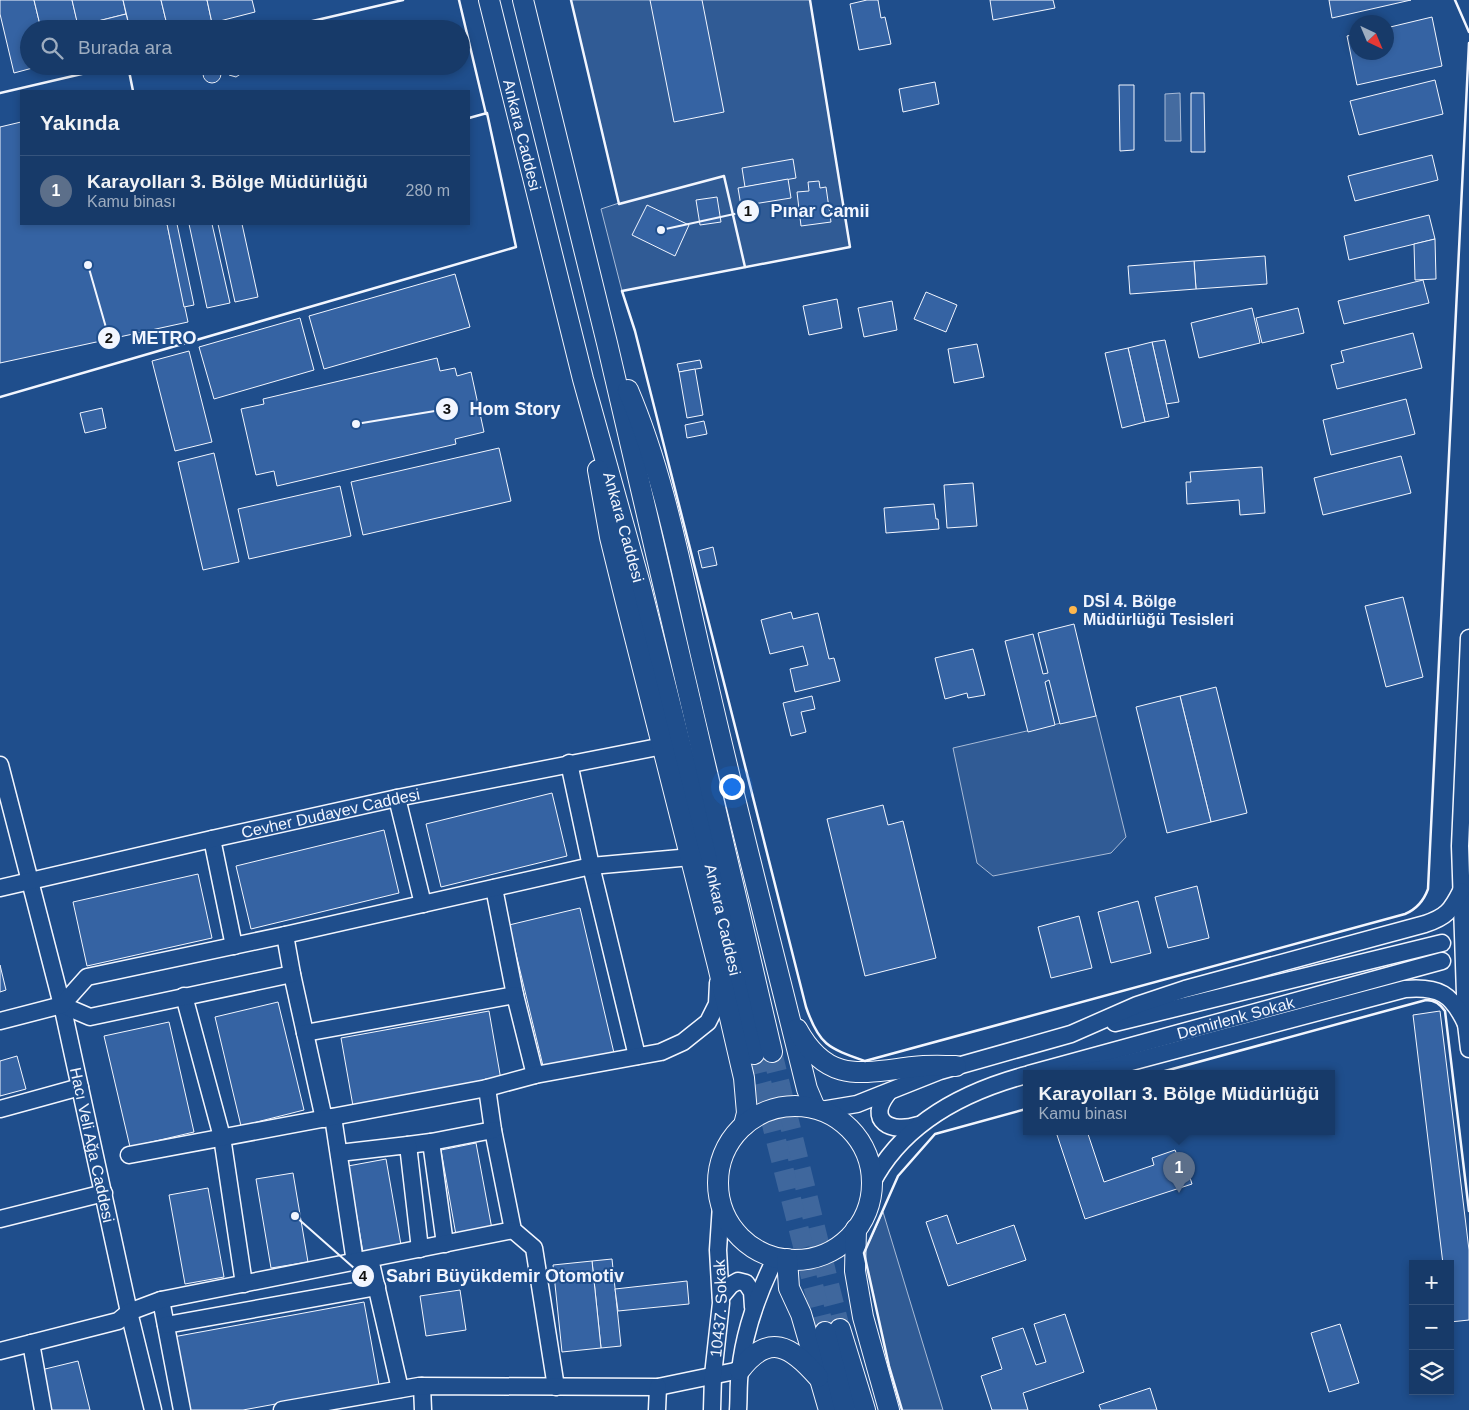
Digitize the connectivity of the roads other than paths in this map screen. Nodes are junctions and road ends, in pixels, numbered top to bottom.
1 (489, 0) edge
2 (523, 0) edge
3 (607, 342) junction
4 (583, 380) junction
5 (1469, 638) edge
6 (663, 746) junction
7 (569, 764) junction
8 (0, 765) edge
9 (397, 798) junction
10 (5, 804) edge
11 (212, 839) junction
12 (691, 857) junction
13 (591, 866) junction
14 (30, 881) junction
15 (0, 888) edge
16 (494, 888) junction
17 (1461, 891) junction
18 (423, 904) junction
19 (285, 935) junction
20 (1442, 943) dead end
21 (234, 946) junction
22 (1442, 961) dead end
23 (718, 966) junction
24 (292, 974) junction
25 (516, 994) junction
26 (184, 996) junction
27 (62, 1005) junction
28 (788, 1010) junction
29 (0, 1021) edge
30 (1466, 1024) junction
31 (305, 1033) junction
32 (1071, 1034) junction
33 (1469, 1049) edge
34 (637, 1056) junction
35 (956, 1066) junction
36 (1046, 1070) edge
37 (1094, 1070) edge
38 (535, 1075) junction
39 (1023, 1076) edge
40 (80, 1087) junction
41 (488, 1088) junction
42 (888, 1092) junction
43 (0, 1109) edge
44 (818, 1109) junction
45 (328, 1118) junction
46 (744, 1125) junction
47 (918, 1125) junction
48 (493, 1130) junction
49 (222, 1138) junction
50 (432, 1142) junction
51 (408, 1145) junction
52 (339, 1153) junction
53 (129, 1155) dead end
54 (872, 1183) junction
55 (104, 1193) junction
56 (721, 1206) junction
57 (0, 1219) edge
58 (856, 1228) junction
59 (513, 1230) junction
60 (445, 1244) junction
61 (420, 1249) junction
62 (781, 1258) junction
63 (363, 1260) junction
64 (244, 1284) junction
65 (377, 1287) junction
66 (721, 1297) junction
67 (161, 1300) junction
68 (754, 1310) junction
69 (130, 1312) junction
70 (166, 1325) junction
71 (31, 1343) junction
72 (0, 1350) edge
73 (740, 1370) junction
74 (713, 1375) junction
75 (821, 1381) junction
76 (422, 1386) junction
77 (556, 1386) junction
78 (658, 1387) junction
79 (400, 1389) junction
80 (43, 1410) edge
81 (153, 1410) edge
82 (182, 1410) edge
83 (282, 1410) edge
84 (423, 1410) edge
85 (657, 1410) edge
86 (712, 1410) edge
87 (738, 1410) edge
88 (829, 1410) edge
89 (845, 1410) edge
90 (865, 1410) edge
91 (889, 1410) edge

1 - 4 main road, Ankara Caddesi
2 - 3 main road, Ankara Caddesi
3 - 4 main road, Ankara Caddesi
3 - 28 main road
4 - 6 main road
5 - 17 street
6 - 7 street, Cevher Dudayev Caddesi
6 - 12 main road
7 - 9 street, Cevher Dudayev Caddesi
7 - 13 street
8 - 10 street, Hacı Veli Ağa Caddesi
9 - 11 street, Cevher Dudayev Caddesi
9 - 18 street
10 - 14 street, Hacı Veli Ağa Caddesi
11 - 14 street, Cevher Dudayev Caddesi
11 - 21 street
12 - 13 street
12 - 23 main road
13 - 16 street
13 - 34 street
14 - 15 street, Cevher Dudayev Caddesi
14 - 27 street, Hacı Veli Ağa Caddesi
16 - 18 street
16 - 25 street
17 - 30 street
17 - 32 street
18 - 19 street
19 - 21 street
19 - 24 street
20 - 32 street, Demirlenk Sokak
21 - 27 street
22 - 36 street, Demirlenk Sokak
23 - 34 street
23 - 46 main road
24 - 26 street
24 - 31 street
25 - 31 street
25 - 38 street
26 - 27 street
26 - 49 street
27 - 29 street
27 - 40 street, Hacı Veli Ağa Caddesi
28 - 35 main road
28 - 44 main road
30 - 33 street
30 - 37 street
31 - 45 street
32 - 35 street
34 - 38 street
35 - 42 street
38 - 41 street
39 - 47 street, Demirlenk Sokak
40 - 43 street
40 - 55 street, Hacı Veli Ağa Caddesi
41 - 45 street
41 - 48 street
42 - 44 street
42 - 47 street
44 - 46 main road
44 - 54 main road
45 - 49 street
45 - 52 street
46 - 56 main road
47 - 54 street, Demirlenk Sokak
48 - 50 street
48 - 59 street
49 - 53 street
49 - 64 street
50 - 51 street
50 - 60 street
51 - 52 street
51 - 61 street
52 - 63 street
54 - 58 main road
55 - 57 street
55 - 69 street, Hacı Veli Ağa Caddesi
56 - 62 main road
56 - 66 street, 10437. Sokak
58 - 62 main road
58 - 91 main road
59 - 60 street
59 - 77 street
60 - 61 street
61 - 63 street
62 - 68 street, 10437. Sokak
62 - 75 main road
63 - 64 street
63 - 65 street
64 - 67 street
65 - 70 street
65 - 79 street
66 - 68 street
66 - 74 street, 10437. Sokak
67 - 69 street
67 - 70 street
68 - 73 street, 10437. Sokak
69 - 71 street
69 - 81 street, Hacı Veli Ağa Caddesi
70 - 82 street
71 - 72 street
71 - 80 street
73 - 74 street
73 - 75 main road
73 - 87 street, 10437. Sokak
74 - 78 street
74 - 86 street, 10437. Sokak
75 - 88 main road
76 - 77 street
76 - 79 street
76 - 84 street
77 - 78 street
78 - 85 street
79 - 83 street
89 - 90 main road

